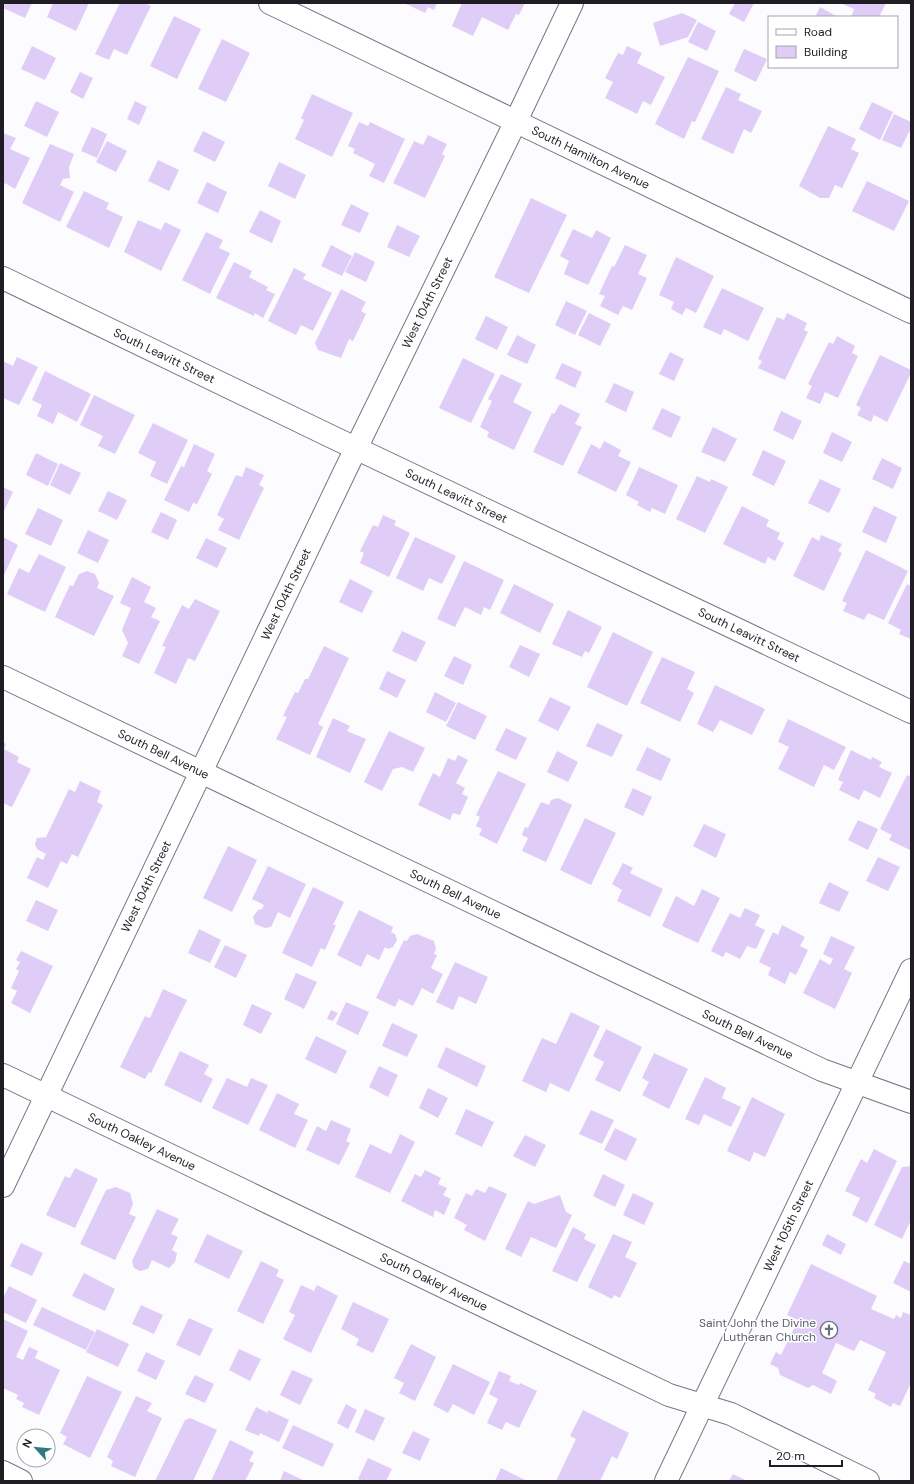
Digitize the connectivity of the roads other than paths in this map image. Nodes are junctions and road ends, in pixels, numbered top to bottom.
1 (270, 3) edge
2 (572, 3) edge
3 (516, 122) junction
4 (3, 278) edge
5 (911, 312) edge
6 (356, 448) junction
7 (3, 677) edge
8 (911, 712) edge
9 (200, 772) junction
10 (911, 970) edge
11 (3, 1075) edge
12 (858, 1082) junction
13 (46, 1096) junction
14 (911, 1102) edge
15 (3, 1186) edge
16 (702, 1405) junction
17 (3, 1472) edge
18 (21, 1481) edge
19 (666, 1481) edge
20 (868, 1481) edge

1 - 3 street, South Hamilton Avenue
2 - 3 street, West 104th Street
3 - 5 street, South Hamilton Avenue
3 - 6 street, West 104th Street
4 - 6 street, South Leavitt Street
6 - 8 street, South Leavitt Street
6 - 9 street, West 104th Street
7 - 9 street, South Bell Avenue
9 - 12 street, South Bell Avenue
9 - 13 street, West 104th Street
10 - 12 street, West 105th Street
11 - 13 street, South Oakley Avenue
12 - 14 street, South Bell Avenue
12 - 16 street, West 105th Street
13 - 15 street, West 104th Street
13 - 16 street, South Oakley Avenue
16 - 19 street, West 105th Street
16 - 20 street, South Oakley Avenue
17 - 18 street

